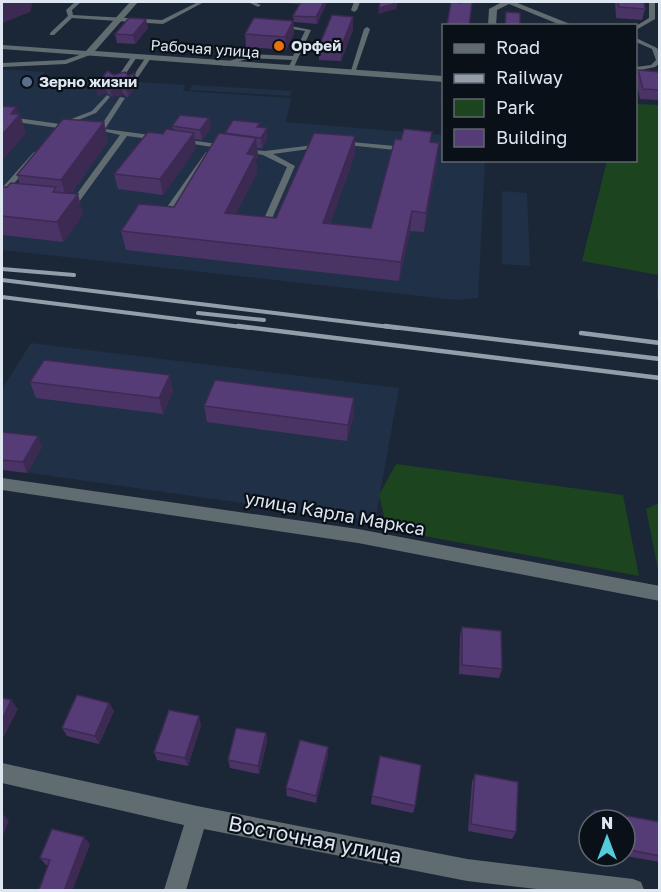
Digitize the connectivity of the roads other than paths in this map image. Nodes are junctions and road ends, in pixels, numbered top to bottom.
1 (78, 2) edge
2 (134, 2) edge
3 (201, 2) edge
4 (250, 2) edge
5 (357, 2) edge
6 (508, 2) edge
7 (652, 2) edge
8 (258, 5) dead end
9 (354, 10) dead end
10 (71, 16) junction
11 (119, 19) junction
12 (492, 24) edge
13 (566, 24) edge
14 (274, 26) edge
15 (637, 27) edge
16 (367, 29) dead end
17 (52, 34) dead end
18 (637, 40) edge
19 (2, 47) edge
20 (88, 54) junction
21 (135, 57) junction
22 (148, 58) junction
23 (295, 58) junction
24 (224, 63) junction
25 (2, 65) edge
26 (291, 68) junction
27 (637, 69) edge
28 (352, 73) junction
29 (442, 79) edge
30 (118, 81) edge
31 (132, 82) edge
32 (107, 97) edge
33 (122, 98) dead end
34 (2, 118) edge
35 (58, 126) junction
36 (125, 133) junction
37 (51, 134) edge
38 (44, 143) edge
39 (213, 146) junction
40 (395, 148) edge
41 (265, 153) junction
42 (2, 192) edge
43 (2, 197) edge
44 (13, 198) edge
45 (61, 203) edge
46 (171, 207) edge
47 (266, 223) edge
48 (2, 484) edge
49 (660, 594) edge
50 (2, 773) edge
51 (197, 817) junction
52 (175, 891) edge
53 (633, 891) edge

1 - 10 lane
2 - 11 street
3 - 11 lane
4 - 8 lane
5 - 9 lane
6 - 12 street
6 - 13 street
7 - 15 lane
10 - 11 lane
10 - 17 lane
11 - 20 street
14 - 23 lane
16 - 28 lane
18 - 27 lane
19 - 20 street, Рабочая улица
20 - 21 street, Рабочая улица
20 - 25 lane
21 - 22 street, Рабочая улица
21 - 30 lane
22 - 24 street, Рабочая улица
22 - 31 lane
23 - 24 lane
23 - 26 lane
24 - 26 street, Рабочая улица
26 - 28 street, Рабочая улица
28 - 29 street, Рабочая улица
32 - 35 lane
33 - 36 lane
34 - 35 lane
35 - 37 lane
36 - 39 lane
36 - 45 lane
38 - 42 lane
39 - 41 lane
39 - 46 lane
40 - 41 lane
41 - 47 lane
43 - 44 lane
48 - 49 street, улица Карла Маркса
50 - 51 street, Восточная улица
51 - 52 street
51 - 53 street, Восточная улица

